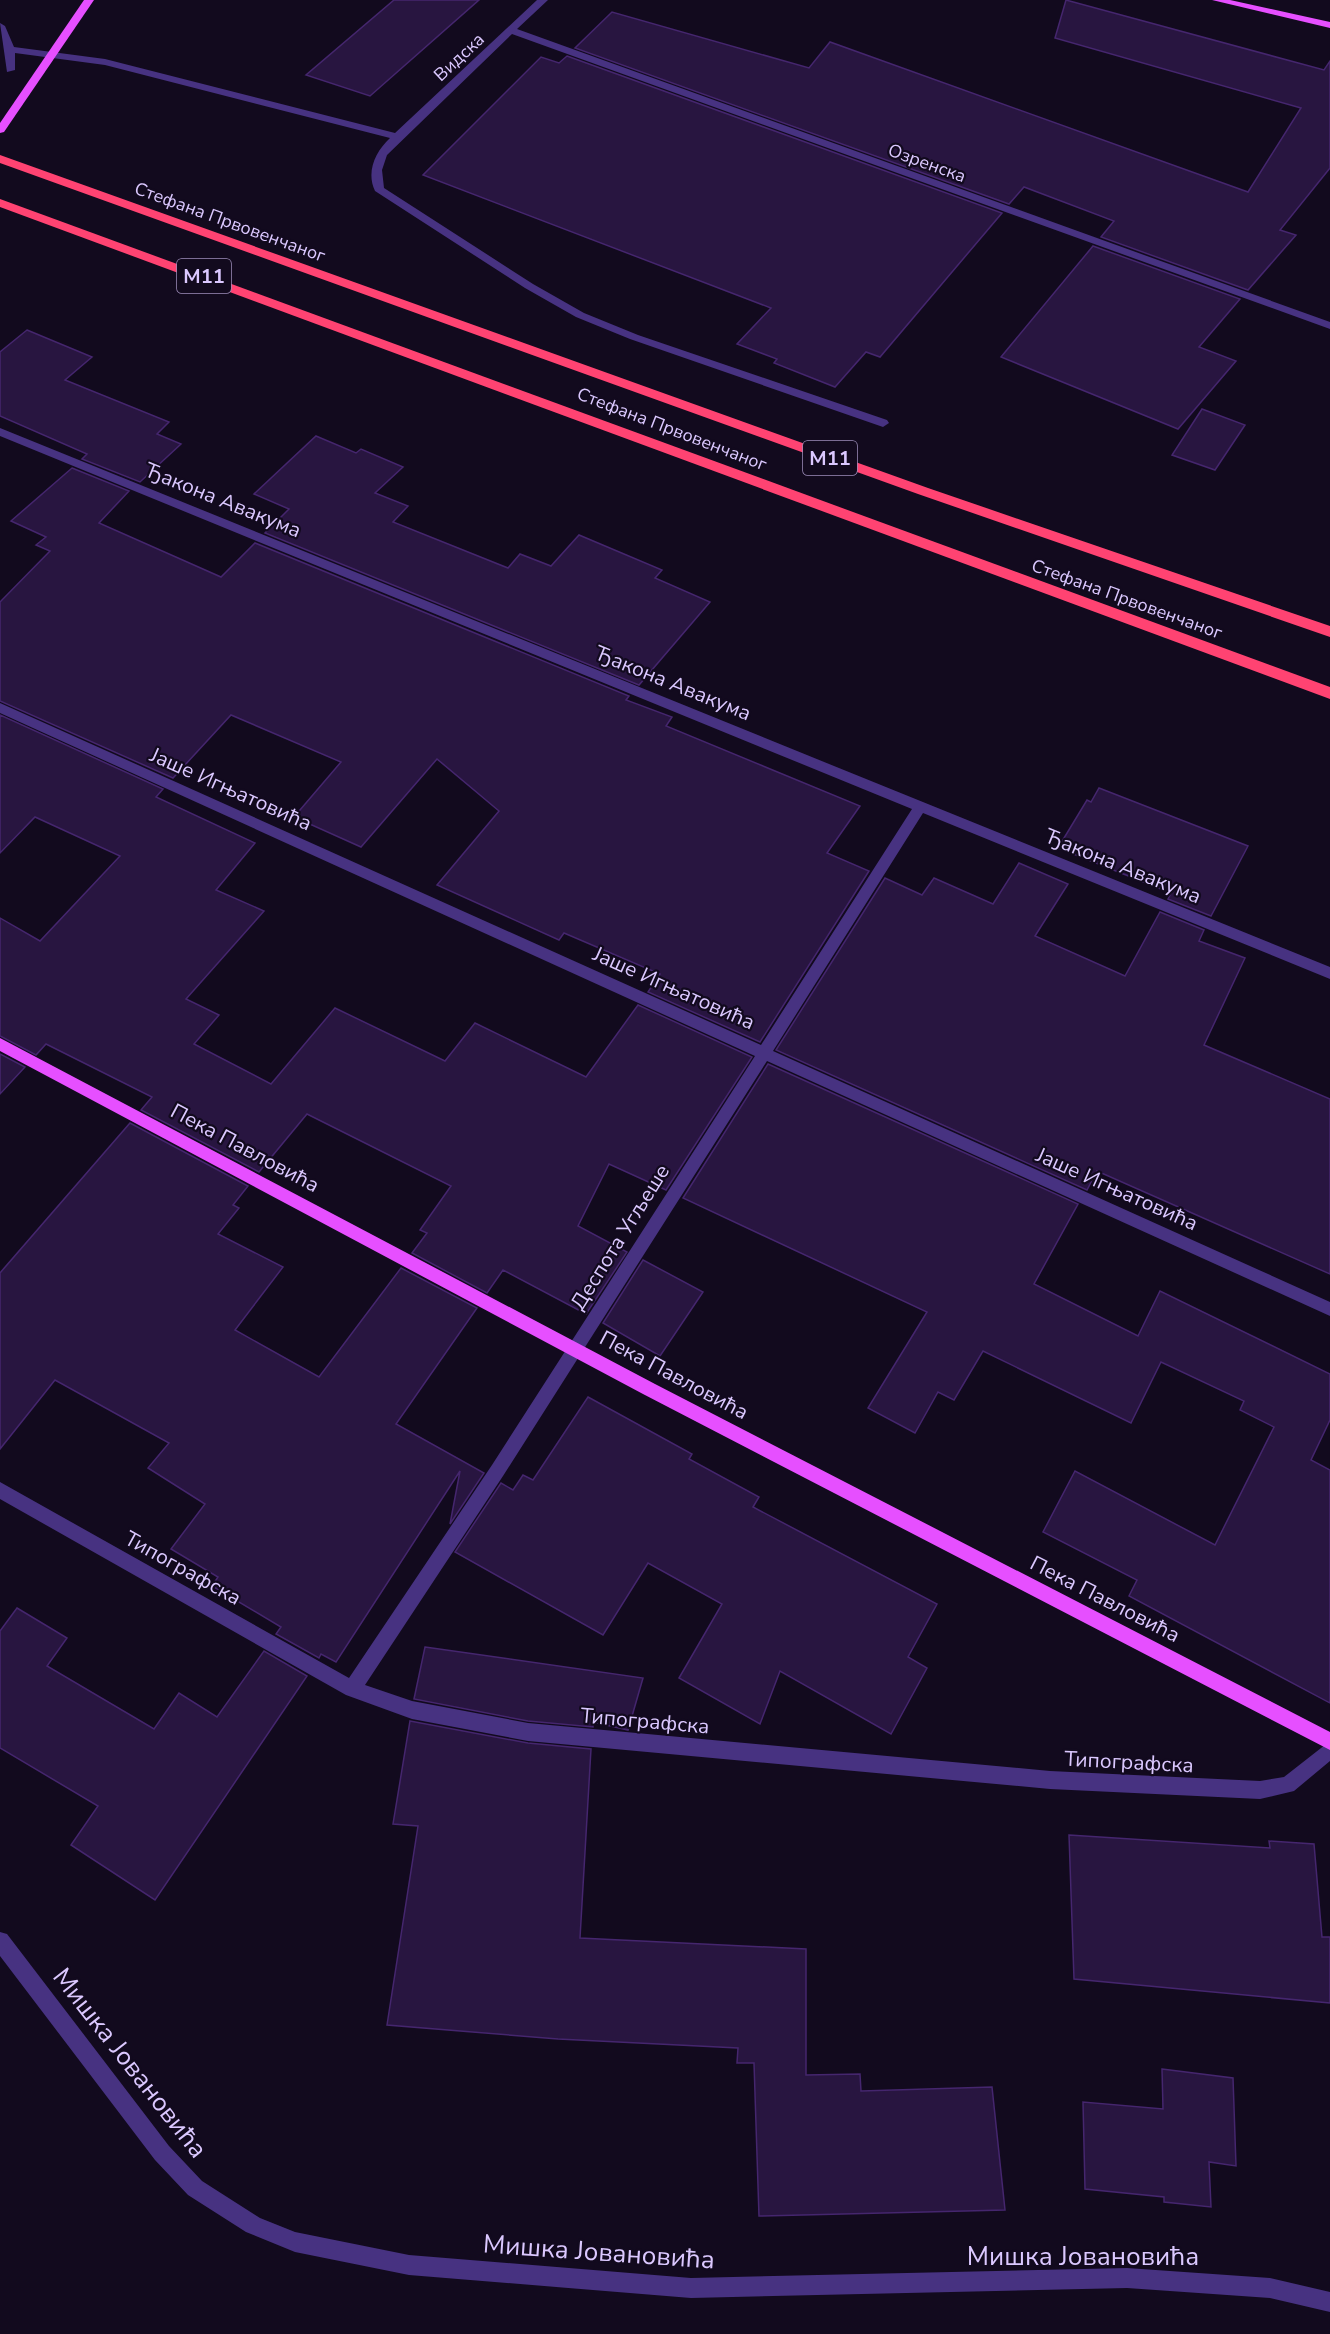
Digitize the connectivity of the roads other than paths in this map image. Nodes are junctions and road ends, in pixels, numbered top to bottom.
1 (89, 0) edge
2 (543, 0) edge
3 (1217, 0) edge
4 (1330, 25) edge
5 (0, 26) edge
6 (513, 31) junction
7 (10, 49) junction
8 (10, 70) dead end
9 (0, 130) edge
10 (397, 137) junction
11 (0, 159) edge
12 (0, 202) edge
13 (1330, 326) edge
14 (883, 423) dead end
15 (0, 432) edge
16 (1330, 632) edge
17 (1330, 693) edge
18 (0, 708) edge
19 (921, 806) junction
20 (1330, 973) edge
21 (0, 1044) edge
22 (764, 1052) junction
23 (1330, 1309) edge
24 (575, 1348) junction
25 (0, 1490) edge
26 (351, 1689) junction
27 (1330, 1741) edge
28 (1330, 1750) edge
29 (0, 1941) edge
30 (1330, 2302) edge

1 - 9 main road
2 - 6 street, Видска
3 - 4 main road
5 - 7 street
6 - 10 street, Видска
6 - 13 street, Озренска
7 - 8 street
7 - 10 street
10 - 14 street, Видска
11 - 16 highway, Стефана Првовенчаног / M11
12 - 17 highway, Стефана Првовенчаног / M11
15 - 19 street, Ђакона Авакума
18 - 22 street, Јаше Игњатовића
19 - 20 street, Ђакона Авакума
19 - 22 street, Деспота Угљеше
21 - 24 main road, Пека Павловића
22 - 23 street, Јаше Игњатовића
22 - 24 street, Деспота Угљеше
24 - 26 street, Деспота Угљеше
24 - 27 main road, Пека Павловића
25 - 26 street, Типографска
26 - 28 street, Типографска
29 - 30 street, Мишка Јовановића

